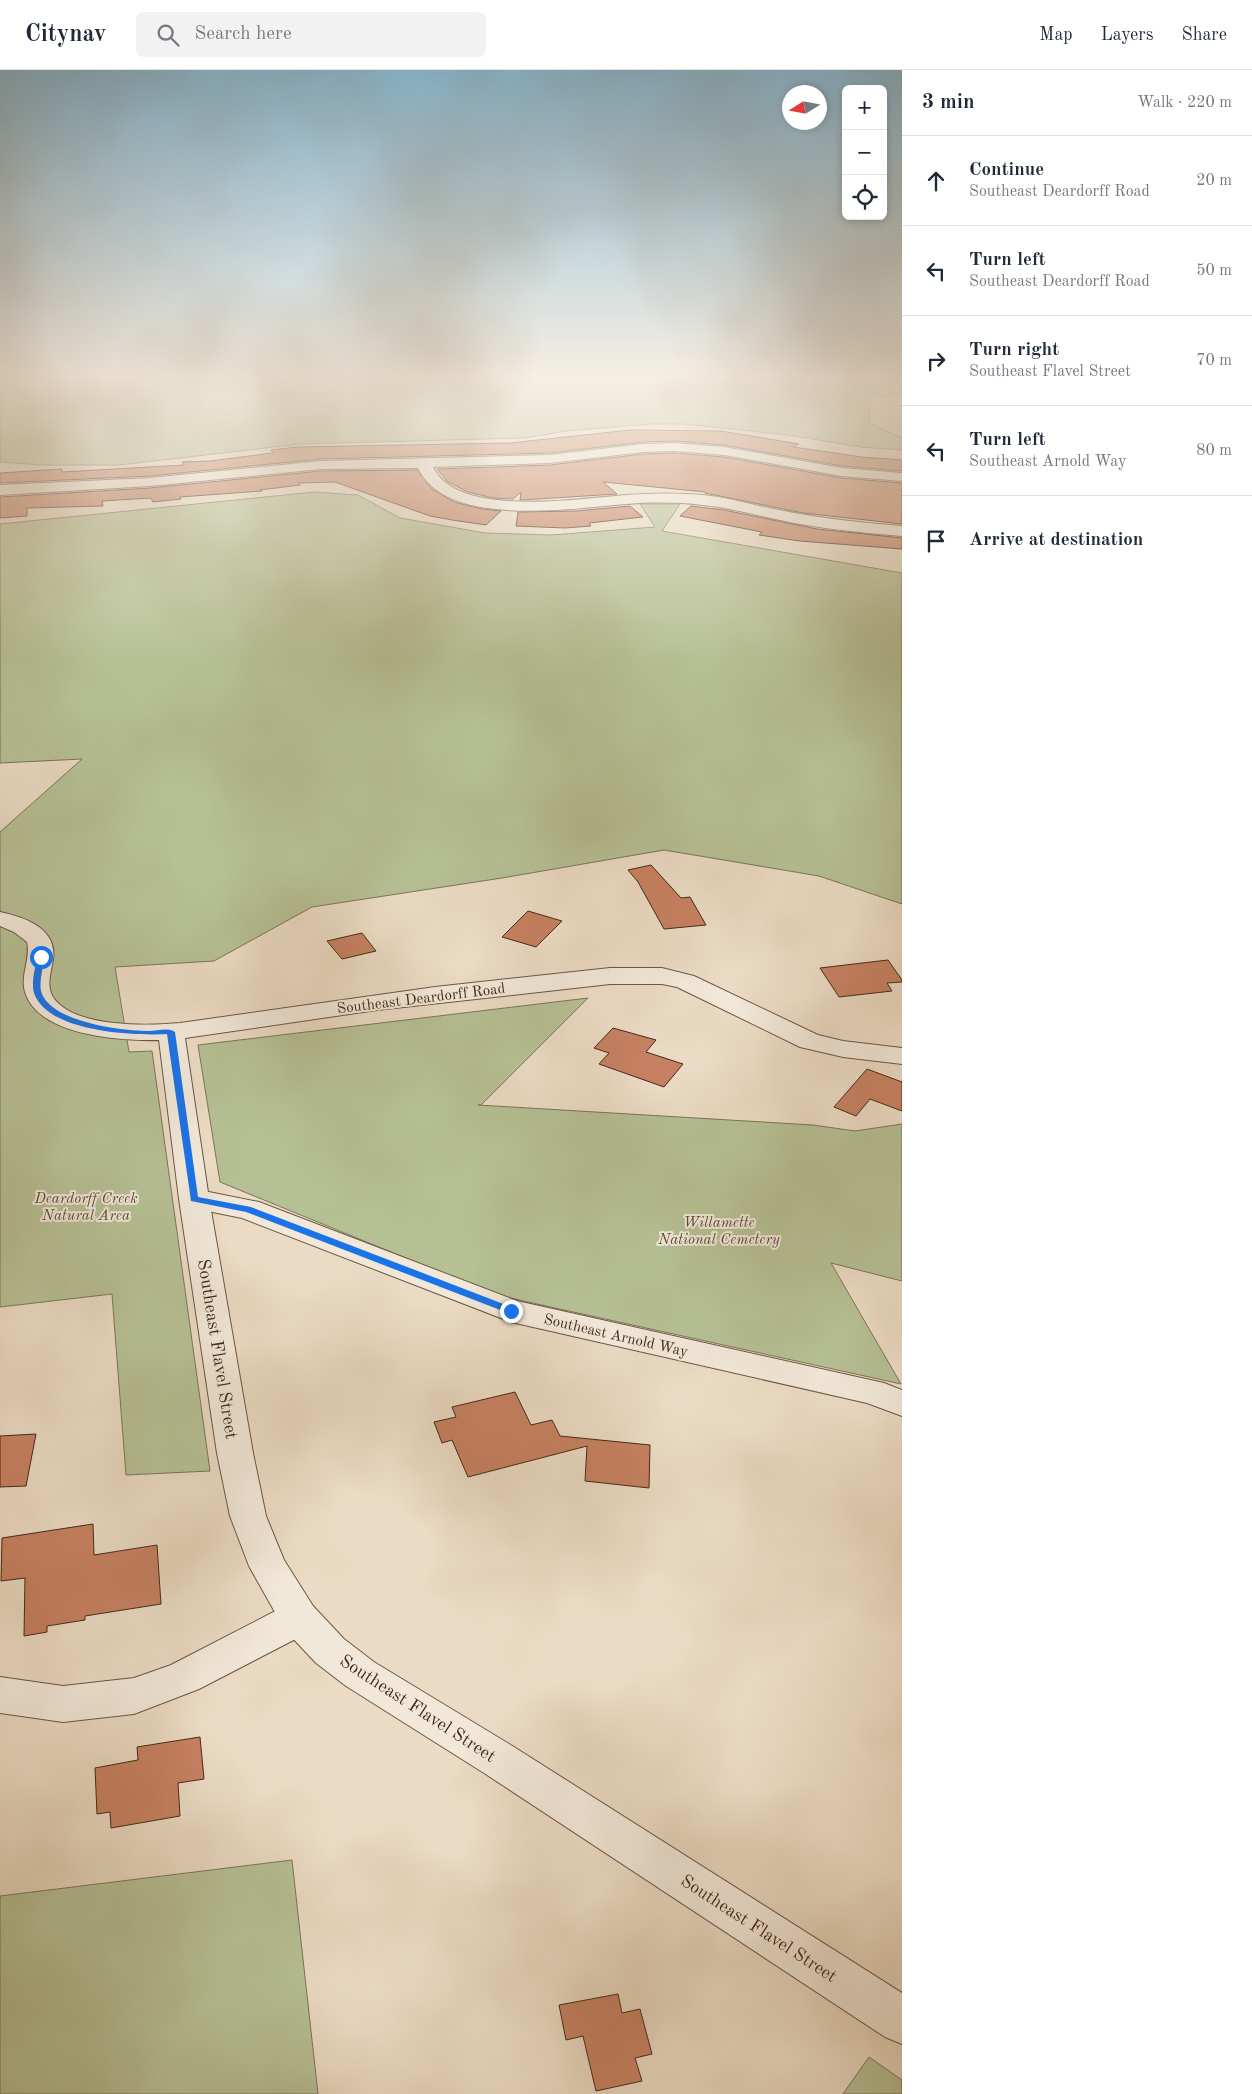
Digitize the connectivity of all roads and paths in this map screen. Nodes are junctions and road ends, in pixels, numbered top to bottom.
1 (252, 472) edge
2 (425, 472) edge
3 (847, 472) edge
4 (902, 477) edge
5 (0, 490) edge
6 (902, 531) edge
7 (0, 919) edge
8 (171, 1032) junction
9 (902, 1056) edge
10 (194, 1199) junction
11 (902, 1403) edge
12 (299, 1618) junction
13 (0, 1695) edge
14 (902, 2020) edge

1 - 5 street
2 - 6 street
3 - 4 street
7 - 8 street, Southeast Deardorff Road
8 - 9 street, Southeast Deardorff Road
8 - 10 street, Southeast Flavel Street
10 - 11 street, Southeast Arnold Way
10 - 12 street, Southeast Flavel Street
12 - 13 street
12 - 14 street, Southeast Flavel Street

